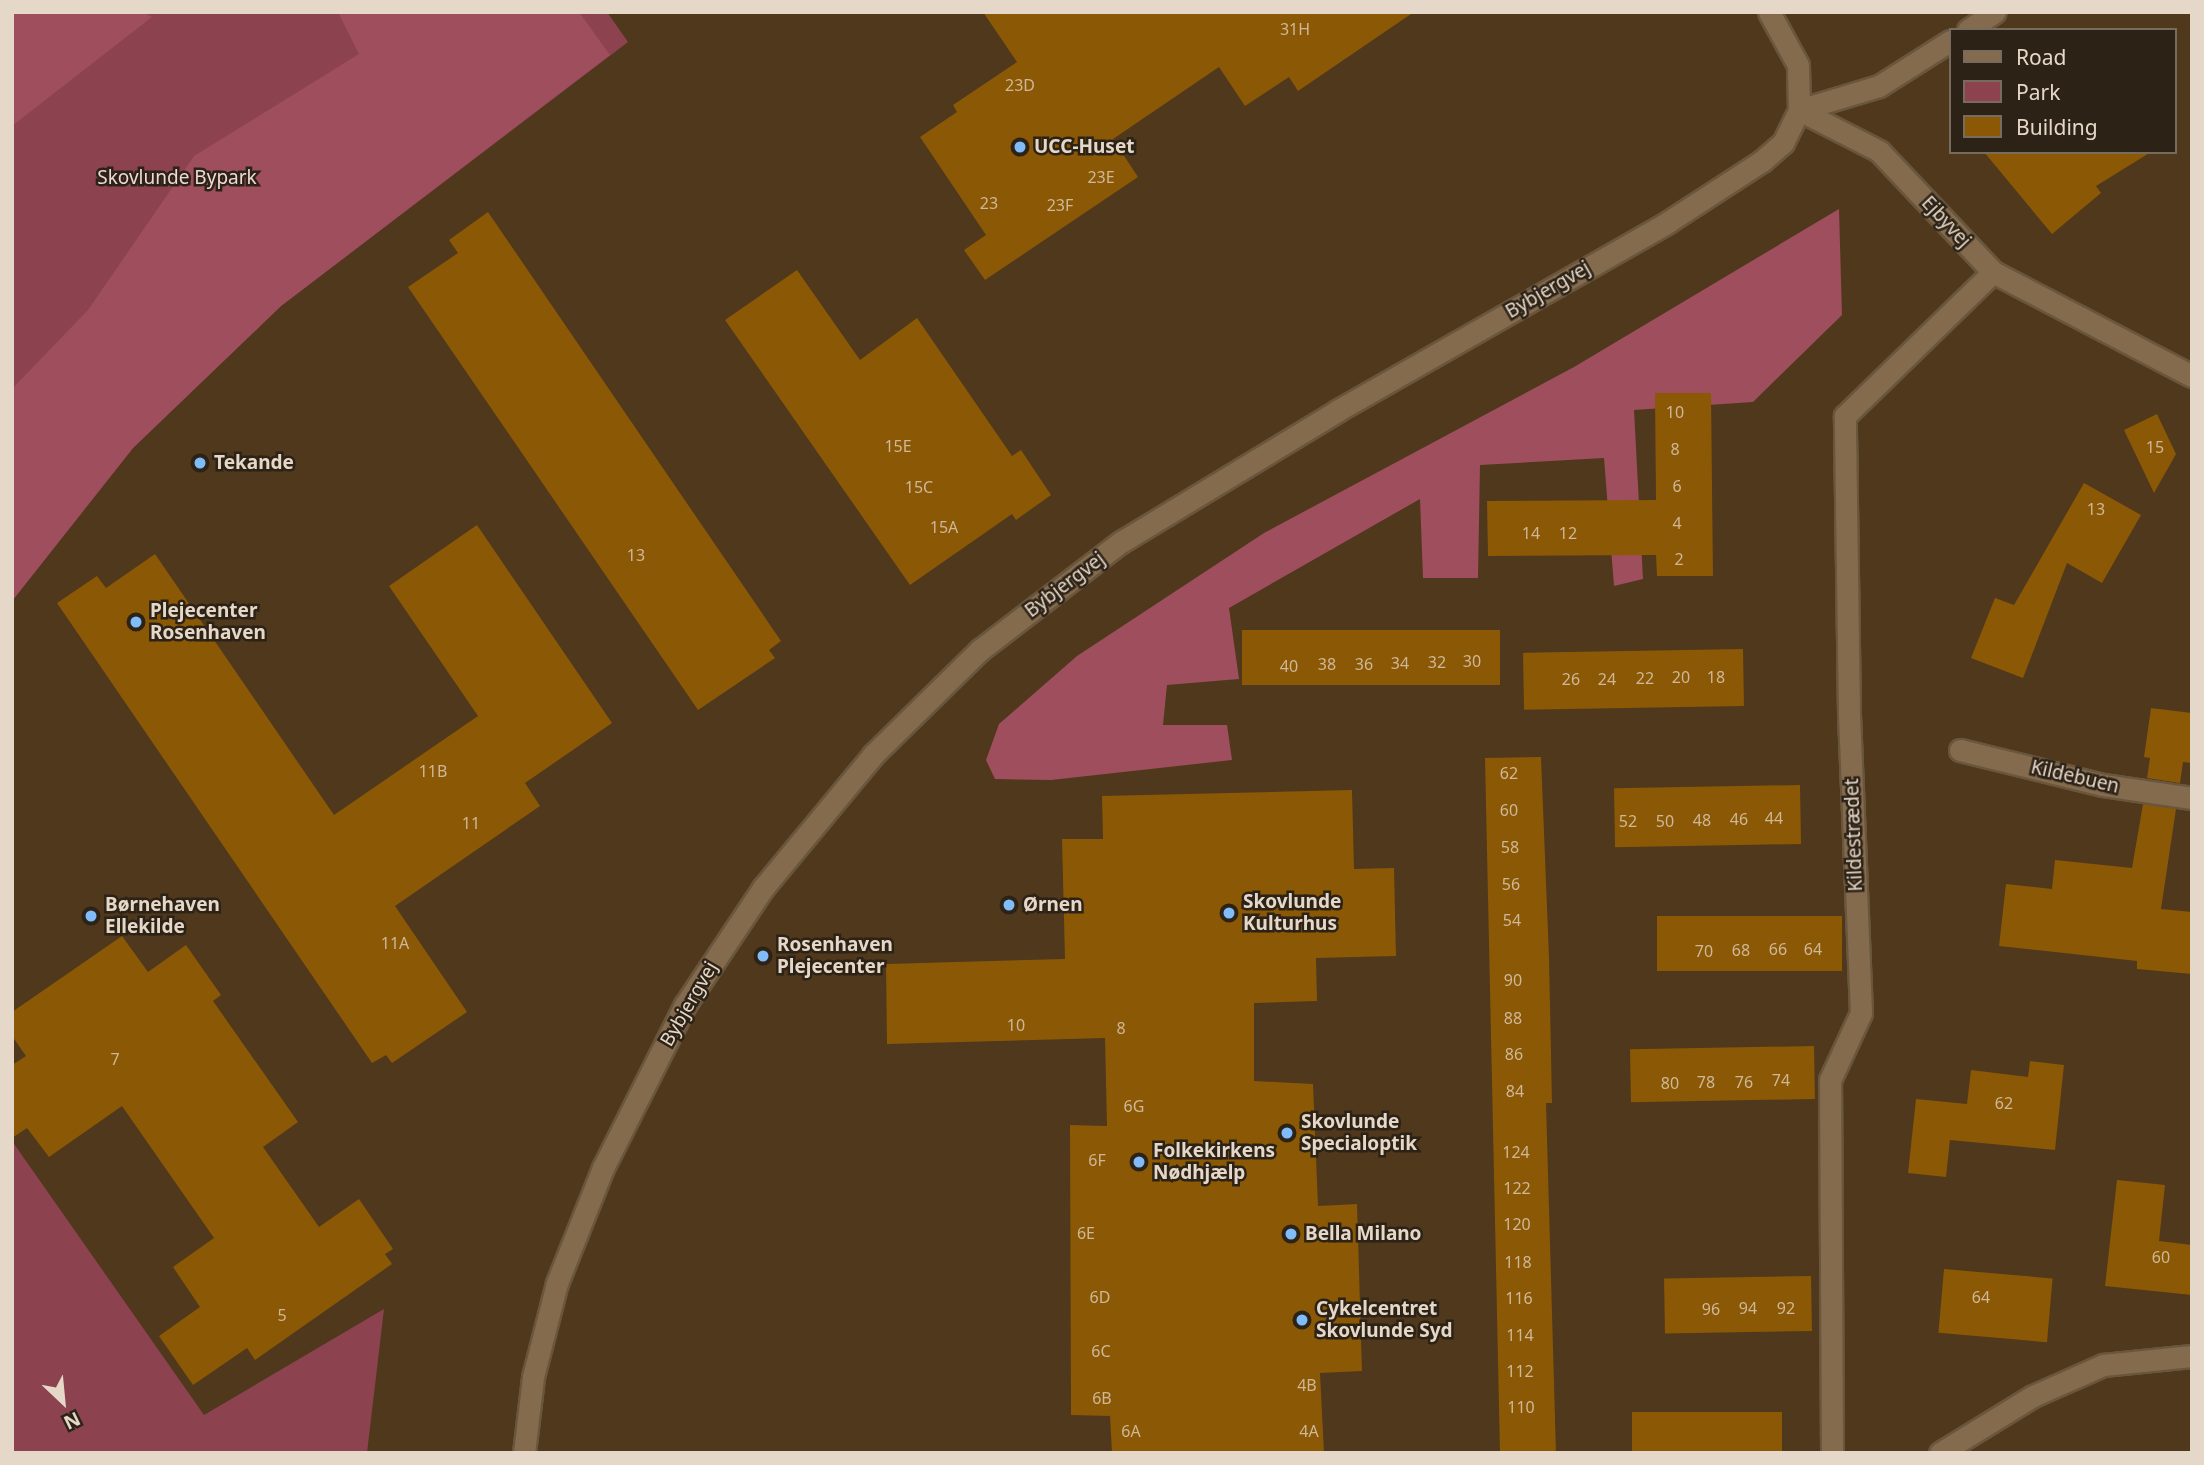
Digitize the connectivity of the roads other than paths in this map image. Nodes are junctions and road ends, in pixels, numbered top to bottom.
1 (1769, 12) edge
2 (1995, 12) edge
3 (1971, 28) edge
4 (1948, 42) edge
5 (1799, 110) junction
6 (1993, 272) junction
7 (2192, 376) edge
8 (1960, 750) dead end
9 (2192, 798) edge
10 (2192, 1356) edge
11 (524, 1453) edge
12 (1832, 1453) edge
13 (1940, 1453) edge

1 - 5 street
2 - 3 street
4 - 5 street
5 - 6 street, Ejbyvej
5 - 11 street, Bybjergvej
6 - 7 street, Ejbyvej
6 - 12 street, Kildestrædet
8 - 9 street, Kildebuen
10 - 13 street

